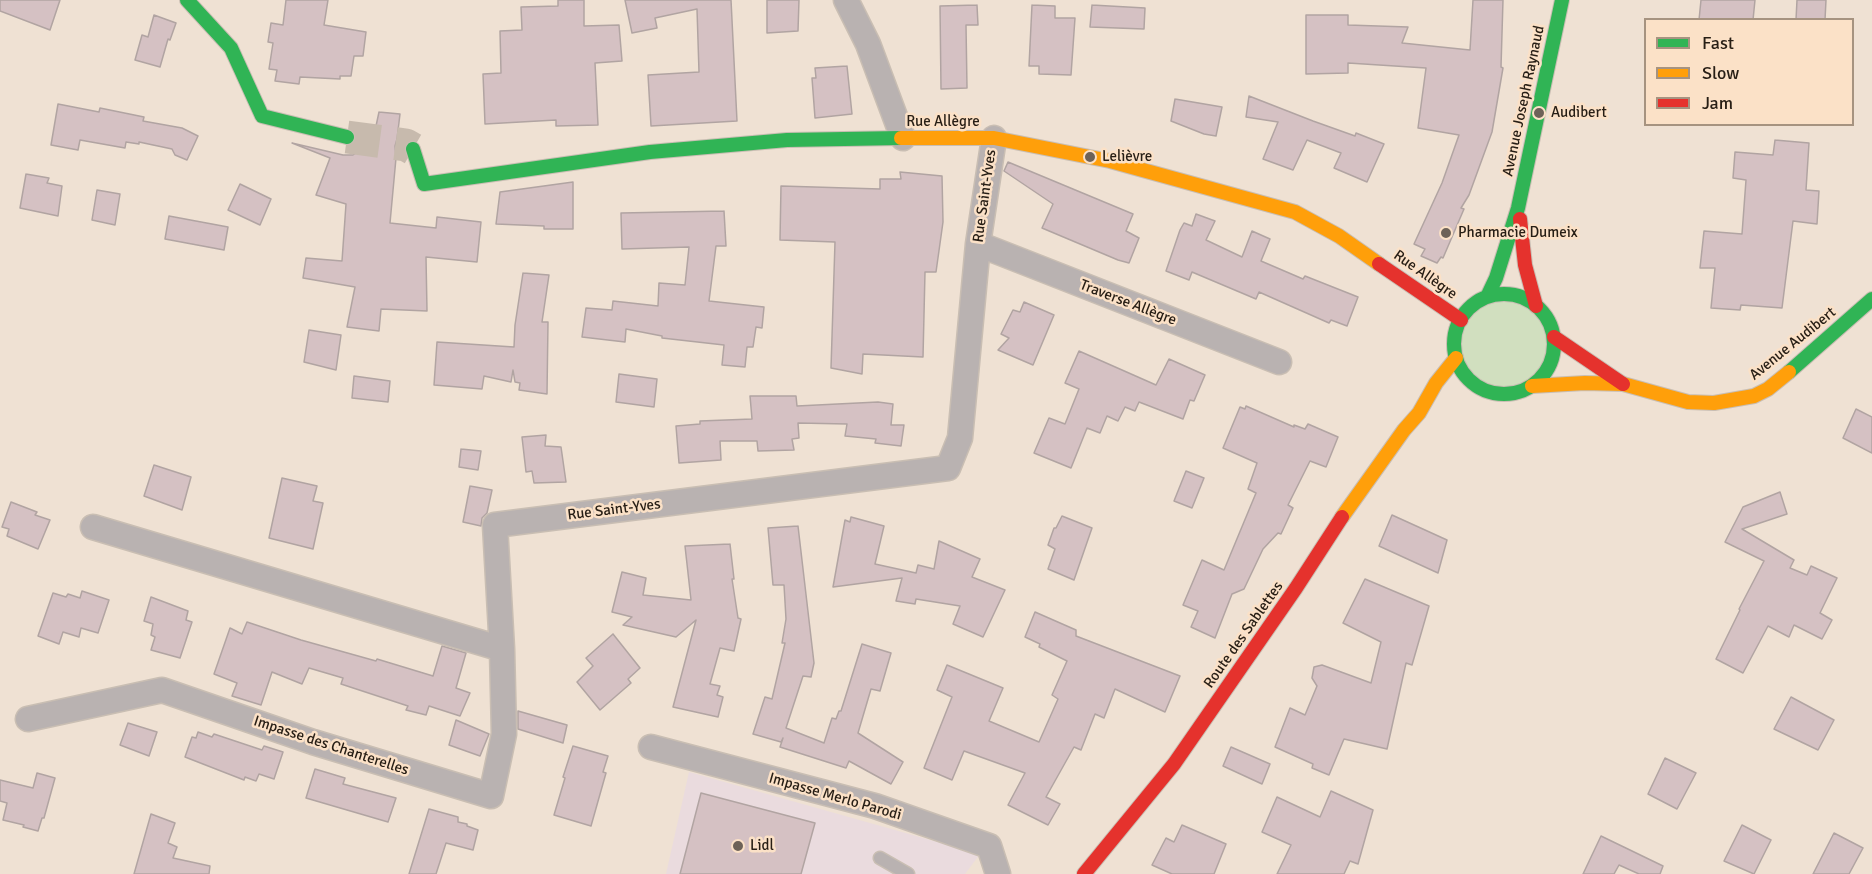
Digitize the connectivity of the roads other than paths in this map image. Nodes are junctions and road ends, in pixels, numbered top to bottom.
1 (187, 0) edge
2 (846, 0) edge
3 (1562, 0) edge
4 (347, 137) tunnel mouth
5 (903, 138) junction
6 (994, 138) junction
7 (412, 149) dead end
8 (1518, 208) junction
9 (978, 244) junction
10 (1487, 297) junction
11 (1872, 299) edge
12 (1536, 306) junction
13 (1461, 320) junction
14 (1554, 337) junction
15 (1456, 358) junction
16 (1279, 362) dead end
17 (1623, 384) junction
18 (1532, 386) junction
19 (1484, 390) junction
20 (1468, 396) dead end
21 (1440, 406) dead end
22 (1419, 413) junction
23 (93, 527) dead end
24 (502, 649) junction
25 (28, 719) dead end
26 (651, 747) dead end
27 (880, 858) dead end
28 (1086, 871) edge
29 (908, 874) edge
30 (998, 874) edge
31 (1074, 874) edge

1 - 4 street
2 - 5 street
3 - 8 street, Avenue Joseph Raynaud
5 - 6 street, Rue Allègre
5 - 7 street, Rue Allègre
6 - 9 street, Rue Saint-Yves
6 - 13 street, Rue Allègre
8 - 10 street, Avenue Joseph Raynaud
8 - 12 street, Avenue Joseph Raynaud
9 - 16 street, Traverse Allègre
9 - 24 street, Rue Saint-Yves
10 - 12 street
10 - 13 street
11 - 17 street, Avenue Audibert
12 - 14 street
13 - 15 street
14 - 17 street, Avenue Audibert
14 - 18 street
15 - 19 street
15 - 22 street, Route des Sablettes
17 - 18 street, Avenue Audibert
18 - 19 street
19 - 20 street
21 - 22 street
22 - 28 street, Route des Sablettes
23 - 24 street
24 - 25 street, Impasse des Chanterelles
26 - 30 street, Impasse Merlo Parodi
27 - 29 lane
28 - 31 street, Route des Sablettes

